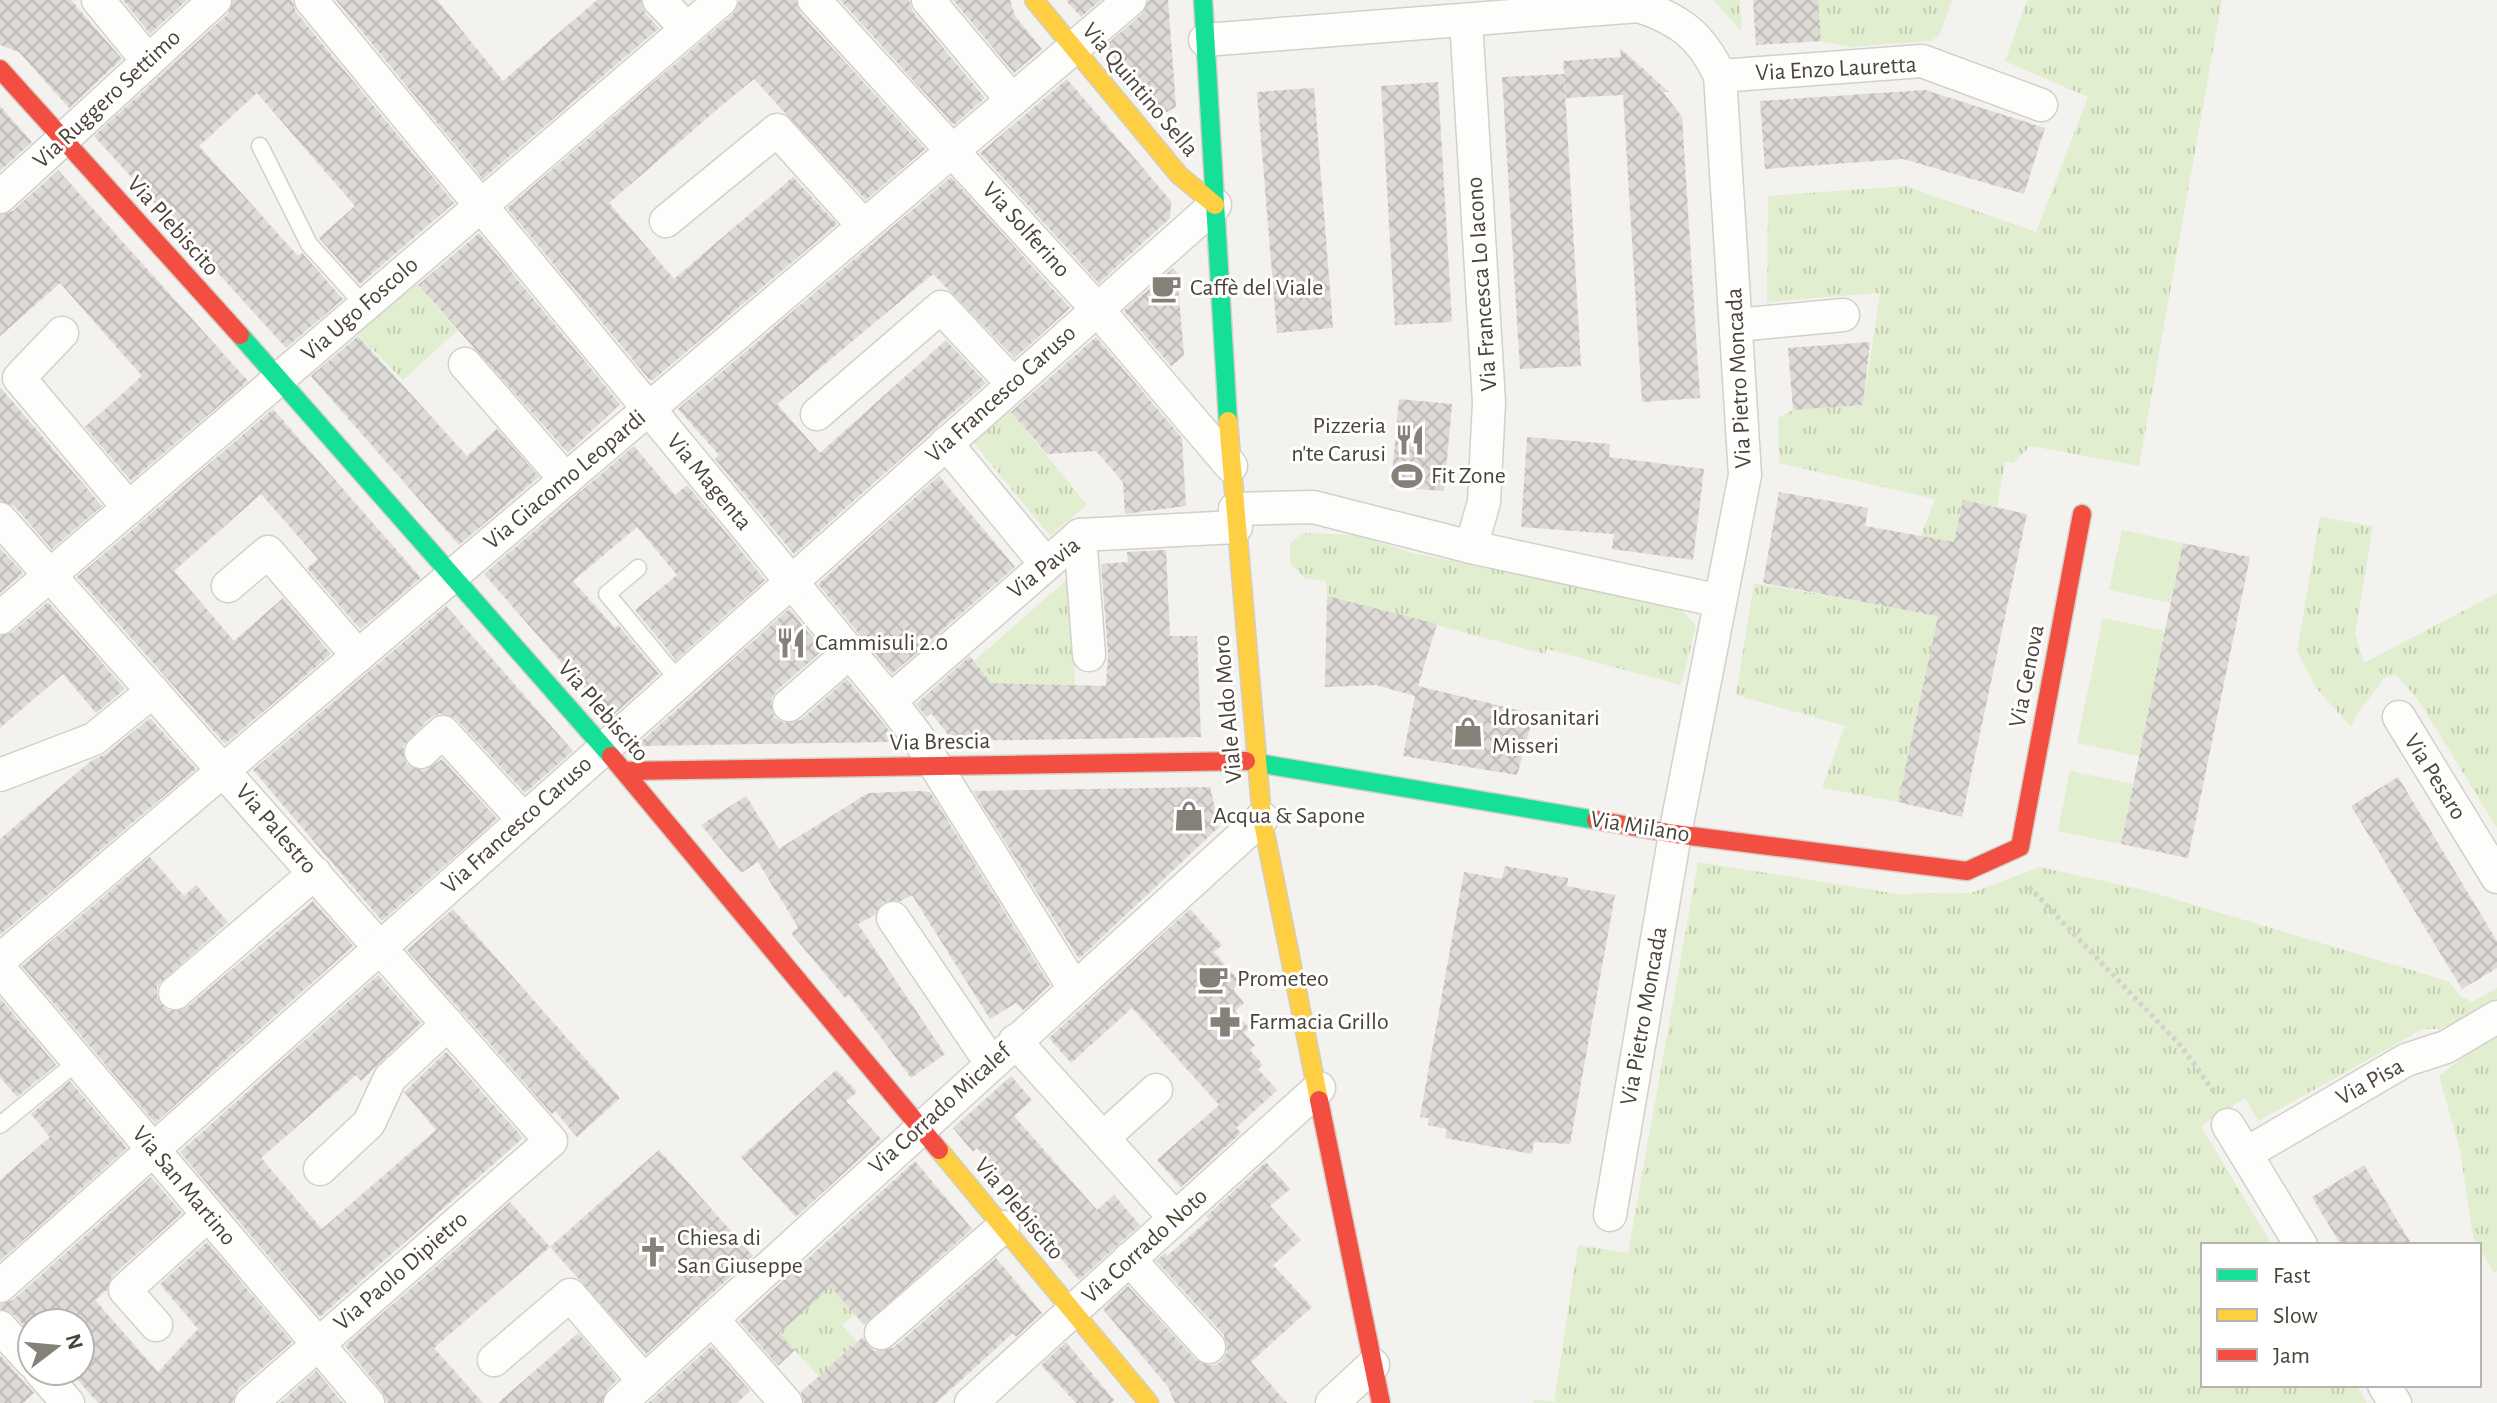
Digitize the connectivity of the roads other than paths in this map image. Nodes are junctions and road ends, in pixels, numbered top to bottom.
1 (98, 0) edge
2 (215, 0) edge
3 (311, 0) edge
4 (659, 0) edge
5 (721, 0) edge
6 (814, 0) edge
7 (928, 0) edge
8 (1034, 0) edge
9 (1130, 0) edge
10 (1203, 0) edge
11 (1466, 20) junction
12 (687, 29) junction
13 (1205, 40) junction
14 (1074, 47) junction
15 (148, 61) junction
16 (0, 69) edge
17 (1720, 76) junction
18 (1012, 100) junction
19 (2041, 105) dead end
20 (63, 140) junction
21 (260, 146) dead end
22 (953, 150) junction
23 (0, 197) edge
24 (1215, 205) junction
25 (479, 207) junction
26 (666, 221) dead end
27 (862, 224) junction
28 (364, 305) junction
29 (1097, 309) junction
30 (1843, 315) dead end
31 (1737, 325) junction
32 (62, 333) dead end
33 (465, 364) dead end
34 (279, 378) junction
35 (1013, 384) junction
36 (647, 409) junction
37 (817, 414) dead end
38 (946, 443) junction
39 (1231, 466) junction
40 (566, 480) junction
41 (129, 508) junction
42 (2082, 514) dead end
43 (1236, 518) junction
44 (0, 519) edge
45 (1080, 535) junction
46 (1471, 547) junction
47 (1045, 563) junction
48 (638, 568) dead end
49 (454, 574) junction
50 (50, 576) junction
51 (792, 580) junction
52 (228, 586) dead end
53 (1720, 601) junction
54 (0, 618) edge
55 (850, 652) junction
56 (1089, 655) dead end
57 (358, 656) junction
58 (679, 681) junction
59 (153, 691) junction
60 (890, 701) junction
61 (789, 705) dead end
62 (2399, 717) dead end
63 (421, 752) dead end
64 (614, 760) junction
65 (1257, 761) junction
66 (934, 766) junction
67 (224, 769) junction
68 (0, 775) edge
69 (1262, 818) junction
70 (524, 820) junction
71 (1675, 834) junction
72 (2020, 847) joint
73 (315, 873) junction
74 (2497, 877) edge
75 (893, 918) dead end
76 (380, 947) junction
77 (0, 960) edge
78 (0, 969) edge
79 (1074, 988) junction
80 (175, 993) dead end
81 (2497, 1017) edge
82 (448, 1024) junction
83 (1015, 1041) junction
84 (78, 1061) junction
85 (991, 1063) junction
86 (1319, 1088) junction
87 (1156, 1090) dead end
88 (0, 1125) edge
89 (2228, 1125) road end
90 (919, 1128) junction
91 (1103, 1138) junction
92 (551, 1141) joint
93 (153, 1150) junction
94 (2247, 1153) junction
95 (320, 1169) dead end
96 (208, 1215) junction
97 (1610, 1215) dead end
98 (1175, 1218) junction
99 (1003, 1227) junction
100 (2300, 1243) edge
101 (1129, 1259) junction
102 (0, 1286) edge
103 (1073, 1311) junction
104 (712, 1319) junction
105 (156, 1325) dead end
106 (0, 1327) edge
107 (881, 1333) dead end
108 (16, 1344) edge
109 (317, 1344) junction
110 (1209, 1347) dead end
111 (494, 1360) dead end
112 (1373, 1365) junction
113 (644, 1381) junction
114 (1144, 1401) edge
115 (251, 1403) edge
116 (368, 1403) edge
117 (620, 1403) edge
118 (786, 1403) edge
119 (971, 1403) edge
120 (1332, 1403) edge
121 (1381, 1403) edge

1 - 15 street
2 - 15 street, Via Ruggero Settimo
3 - 25 street, Via Magenta
4 - 12 street
5 - 12 street, Via Ugo Foscolo
6 - 22 street, Via Solferino
7 - 18 street
8 - 14 street, Via Quintino Sella
9 - 14 street, Via Giacomo Leopardi
10 - 13 street, Viale Aldo Moro
11 - 13 street, Via Pietro Moncada
11 - 17 street, Via Pietro Moncada
11 - 46 street, Via Francesca Lo Iacono
12 - 25 street, Via Ugo Foscolo
13 - 24 street, Viale Aldo Moro
14 - 18 street, Via Giacomo Leopardi
14 - 24 street, Via Quintino Sella
15 - 20 street, Via Ruggero Settimo
16 - 20 street, Via Plebiscito
17 - 19 street, Via Enzo Lauretta
17 - 31 street, Via Pietro Moncada
18 - 22 street, Via Giacomo Leopardi
20 - 23 street, Via Ruggero Settimo
20 - 34 street, Via Plebiscito
21 - 28 lane
22 - 27 street, Via Giacomo Leopardi
22 - 29 street, Via Solferino
24 - 29 street, Via Francesco Caruso
24 - 39 street, Viale Aldo Moro
25 - 28 street, Via Ugo Foscolo
25 - 36 street, Via Magenta
26 - 27 street
27 - 36 street, Via Giacomo Leopardi
28 - 34 street, Via Ugo Foscolo
29 - 35 street, Via Francesco Caruso
29 - 39 street, Via Solferino
30 - 31 street
31 - 53 street, Via Pietro Moncada
32 - 41 street
33 - 40 street
34 - 41 street, Via Ugo Foscolo
34 - 49 street, Via Plebiscito
35 - 37 street
35 - 38 street, Via Francesco Caruso
36 - 40 street, Via Giacomo Leopardi
36 - 51 street, Via Magenta
38 - 47 street
38 - 51 street, Via Francesco Caruso
39 - 43 street, Viale Aldo Moro
40 - 49 street, Via Giacomo Leopardi
41 - 50 street, Via Ugo Foscolo
42 - 72 street, Via Genova
43 - 45 street, Via Pavia
43 - 46 street, Via Pavia
43 - 65 street, Viale Aldo Moro
44 - 50 street, Via Palestro
45 - 47 street, Via Pavia
45 - 56 street
46 - 53 street, Via Pavia
47 - 60 street, Via Pavia
48 - 58 lane
49 - 57 street, Via Giacomo Leopardi
49 - 64 street, Via Plebiscito
50 - 54 street, Via Ugo Foscolo
50 - 59 street, Via Palestro
51 - 55 street, Via Magenta
51 - 58 street, Via Francesco Caruso
52 - 57 street
53 - 71 street, Via Pietro Moncada
55 - 60 street, Via Magenta
55 - 61 street
57 - 67 street, Via Giacomo Leopardi
58 - 64 street, Via Francesco Caruso
59 - 67 street, Via Palestro
59 - 68 street
60 - 66 street, Via Magenta
62 - 74 street, Via Pesaro
63 - 70 street
64 - 66 street, Via Brescia
64 - 70 street, Via Francesco Caruso
64 - 90 street, Via Plebiscito
65 - 66 street, Via Brescia
65 - 69 street, Viale Aldo Moro
65 - 71 street, Via Milano
66 - 79 street, Via Magenta
67 - 73 street, Via Palestro
67 - 77 street, Via Giacomo Leopardi
69 - 79 street, Via Corrado Micalef
69 - 86 street, Viale Aldo Moro
70 - 76 street, Via Francesco Caruso
71 - 72 street, Via Milano
71 - 97 street, Via Pietro Moncada
73 - 76 street, Via Palestro
73 - 80 street
75 - 85 street
76 - 82 street, Via Palestro
76 - 93 street, Via Francesco Caruso
78 - 84 street, Via San Martino
79 - 83 street, Via Corrado Micalef
81 - 94 street, Via Pisa
82 - 92 street, Via Palestro
82 - 95 street
83 - 85 street, Via Corrado Micalef
83 - 91 street
84 - 88 lane
84 - 93 street, Via San Martino
85 - 90 street, Via Corrado Micalef
86 - 98 street, Via Corrado Noto
86 - 112 street, Viale Aldo Moro
87 - 91 street
89 - 94 street
90 - 99 street, Via Plebiscito
90 - 104 street, Via Corrado Micalef
91 - 98 street
92 - 109 street, Via Paolo Dipietro
93 - 96 street, Via San Martino
93 - 102 street, Via Francesco Caruso
94 - 100 street
96 - 105 street
96 - 109 street, Via San Martino
98 - 101 street, Via Corrado Noto
99 - 103 street, Via Plebiscito
99 - 107 street
101 - 103 street, Via Corrado Noto
101 - 110 street
103 - 114 street, Via Plebiscito
103 - 119 street, Via Corrado Noto
104 - 113 street, Via Corrado Micalef
104 - 118 street
106 - 108 street
109 - 115 street, Via Paolo Dipietro
109 - 116 street, Via San Martino
111 - 113 street
112 - 120 street
112 - 121 street, Viale Aldo Moro
113 - 117 street, Via Corrado Micalef

